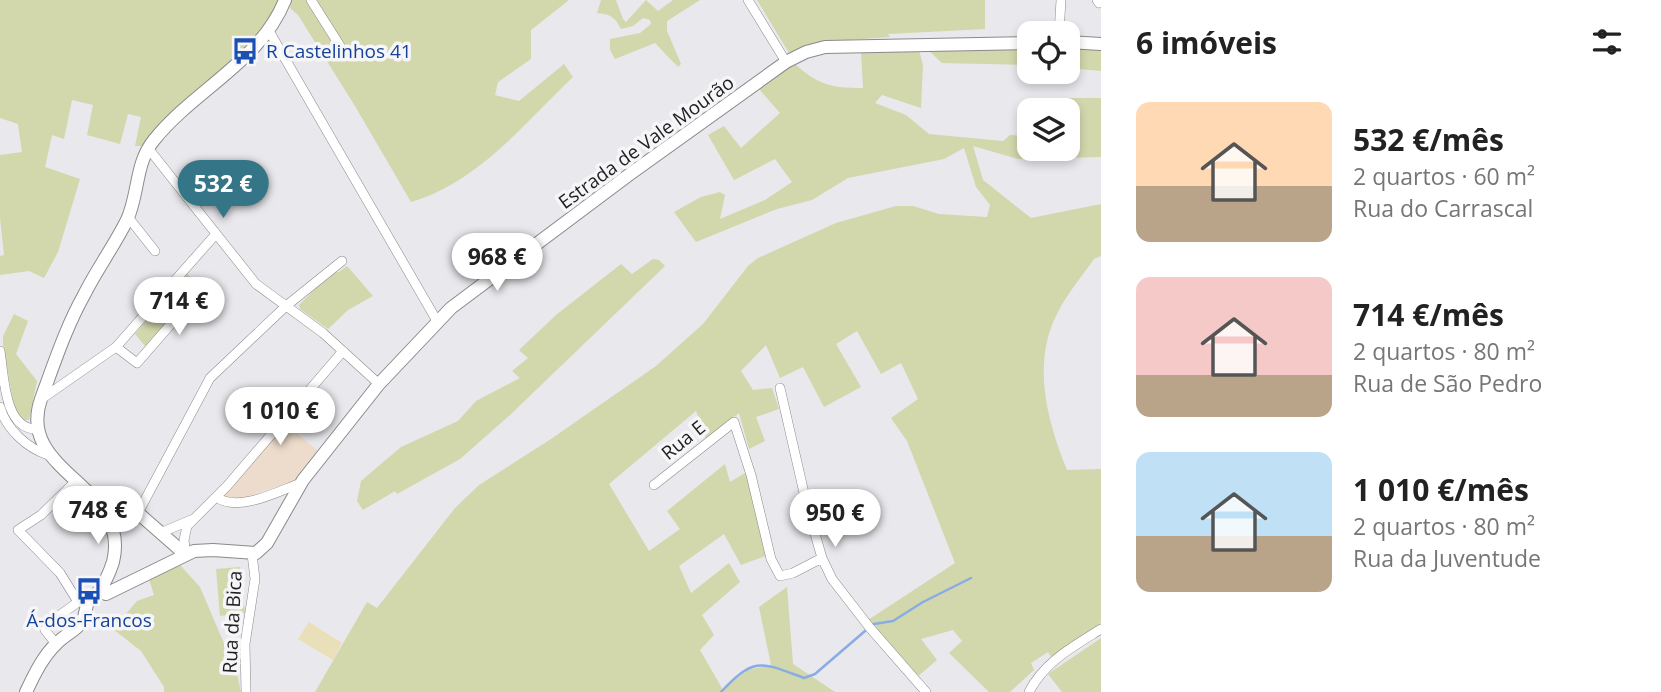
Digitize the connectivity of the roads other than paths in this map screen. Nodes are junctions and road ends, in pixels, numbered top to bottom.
1 (285, 0) edge
2 (311, 0) edge
3 (748, 0) edge
4 (1061, 0) edge
5 (1060, 21) edge
6 (269, 31) junction
7 (1017, 43) edge
8 (1080, 43) edge
9 (1101, 44) edge
10 (340, 46) dead end
11 (786, 62) junction
12 (148, 148) junction
13 (128, 217) junction
14 (216, 234) junction
15 (155, 251) dead end
16 (342, 261) dead end
17 (198, 293) dead end
18 (286, 306) junction
19 (437, 321) junction
20 (116, 347) junction
21 (0, 351) edge
22 (343, 351) junction
23 (379, 384) junction
24 (779, 388) dead end
25 (41, 399) junction
26 (251, 399) dead end
27 (0, 407) edge
28 (280, 424) junction
29 (36, 429) junction
30 (48, 455) junction
31 (77, 480) junction
32 (301, 483) junction
33 (654, 485) dead end
34 (216, 497) junction
35 (94, 498) junction
36 (138, 513) junction
37 (192, 519) junction
38 (160, 533) junction
39 (252, 554) junction
40 (186, 555) junction
41 (822, 558) junction
42 (102, 593) junction
43 (83, 602) junction
44 (1101, 629) edge
45 (56, 644) junction
46 (1035, 680) junction
47 (26, 692) edge
48 (246, 692) edge
49 (926, 692) edge
50 (1022, 692) edge
51 (1029, 692) edge

1 - 6 street
2 - 10 street
3 - 11 street
4 - 5 street
6 - 12 street
6 - 19 street
7 - 11 street, Estrada de Vale Mourão
8 - 9 street
11 - 19 street, Estrada de Vale Mourão
12 - 13 street
12 - 14 street
13 - 15 street
13 - 25 street
14 - 18 street
14 - 20 street
16 - 18 street
17 - 20 street
18 - 22 street
18 - 36 street
19 - 23 street, Estrada de Vale Mourão
20 - 25 street
21 - 29 street
22 - 23 street
22 - 28 street
23 - 32 street, Estrada de Vale Mourão
24 - 41 street
25 - 29 street
26 - 28 street
27 - 30 street
28 - 34 street
29 - 30 street
30 - 31 street
31 - 35 street
31 - 43 street
32 - 34 street
32 - 39 street, Estrada de Vale Mourão
33 - 41 street, Rua E
34 - 37 street
35 - 36 street
35 - 42 street
36 - 38 street
37 - 38 street
37 - 40 street
38 - 40 street
39 - 40 street
39 - 48 street, Rua da Bica
40 - 42 street
41 - 49 street
42 - 43 street
43 - 45 street
43 - 45 street
44 - 46 street
45 - 47 street
46 - 50 street
46 - 51 street

